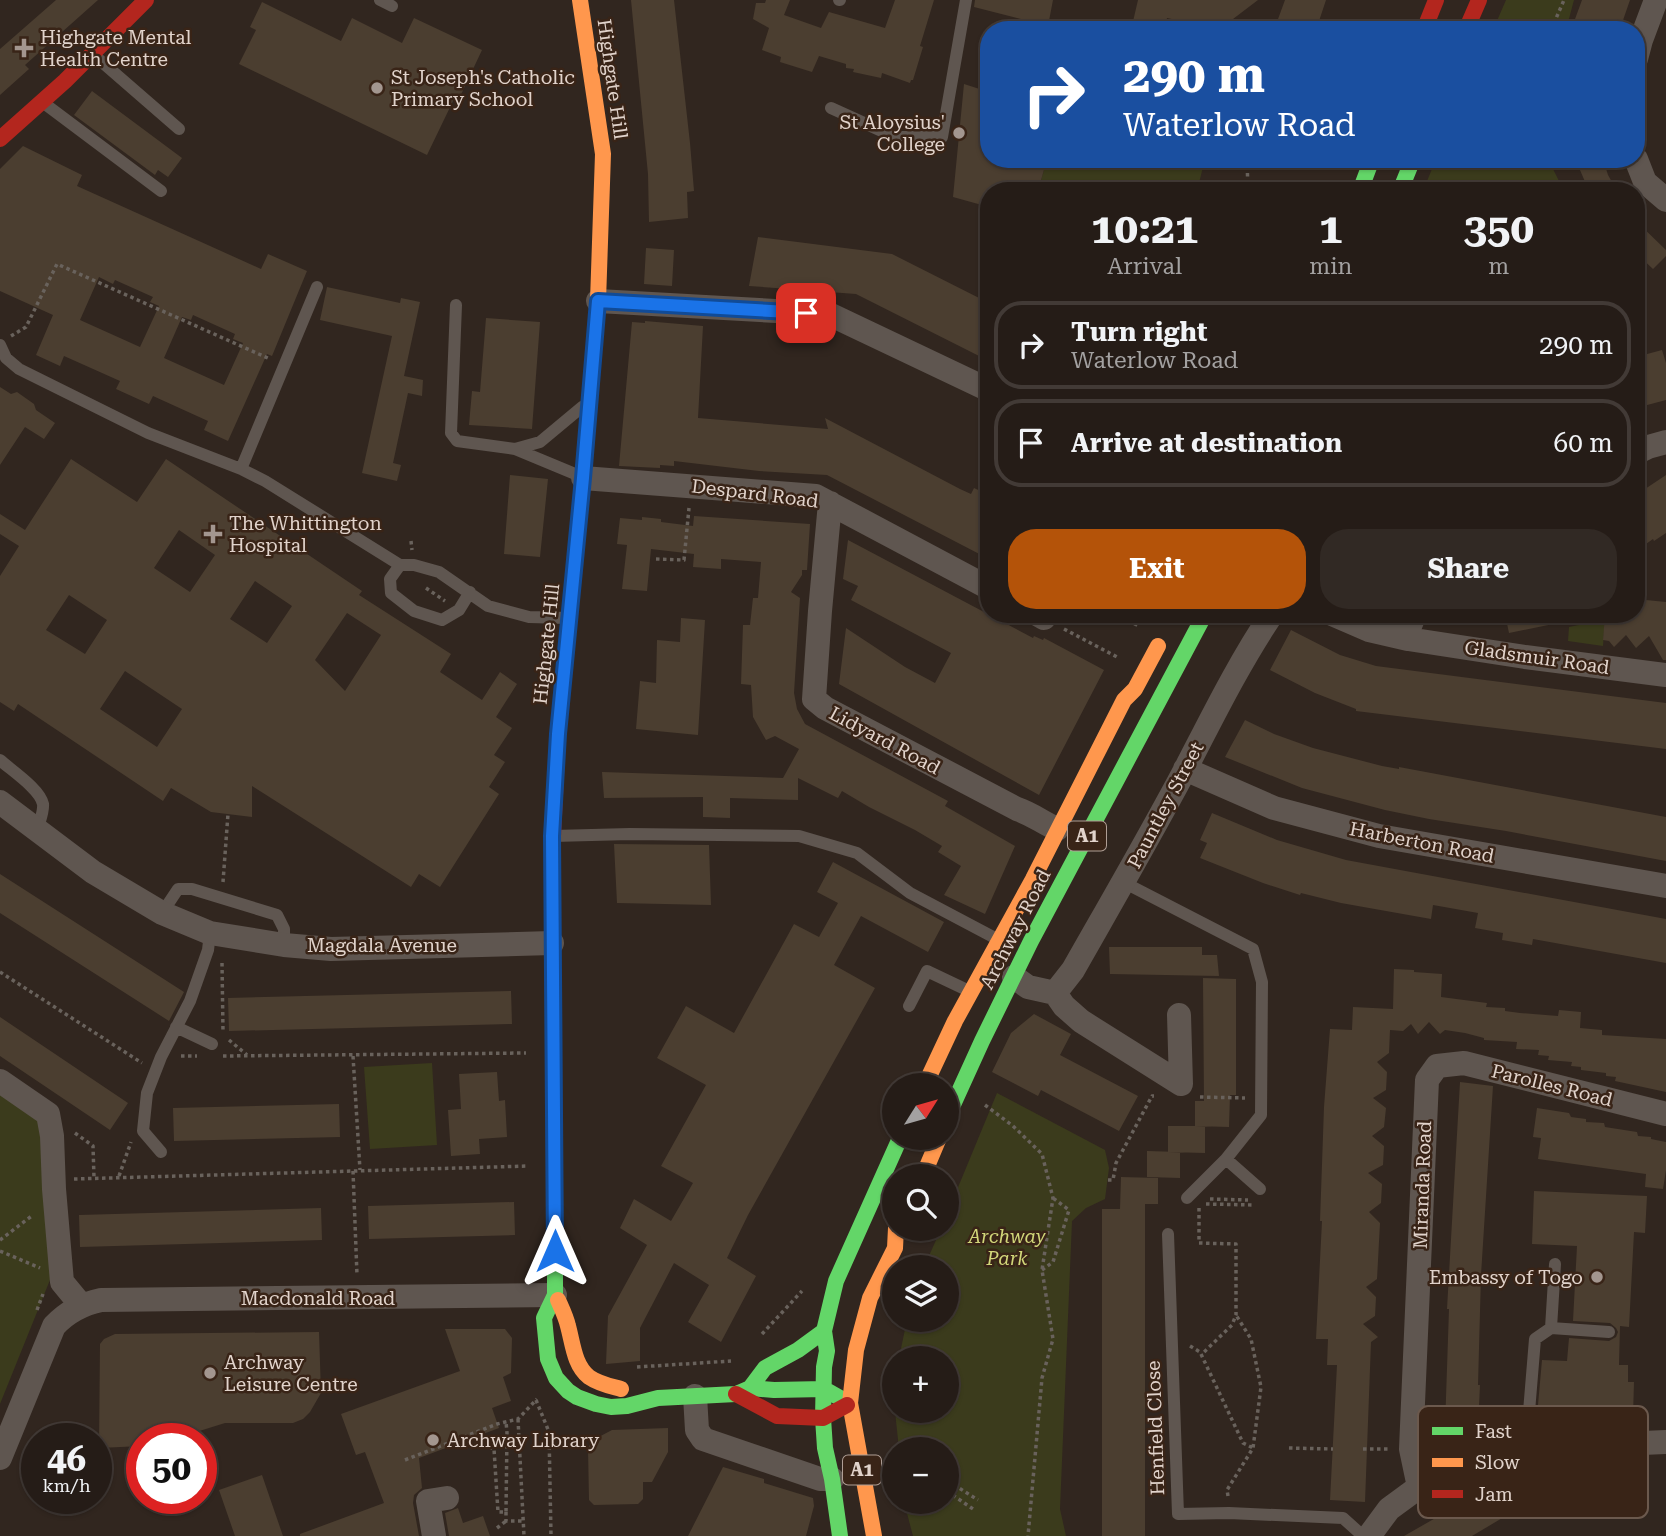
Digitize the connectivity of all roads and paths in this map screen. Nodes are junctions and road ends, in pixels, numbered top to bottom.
1 (146, 0) edge
2 (380, 0) edge
3 (580, 0) edge
4 (966, 0) edge
5 (1436, 0) edge
6 (1479, 0) edge
7 (1564, 0) edge
8 (1656, 0) edge
9 (392, 6) dead end
10 (1428, 21) edge
11 (1470, 21) edge
12 (1555, 21) edge
13 (1645, 29) edge
14 (92, 54) junction
15 (42, 102) junction
16 (831, 108) dead end
17 (179, 129) dead end
18 (0, 139) edge
19 (1645, 182) edge
20 (161, 191) dead end
21 (1666, 200) edge
22 (317, 287) dead end
23 (598, 301) junction
24 (456, 305) dead end
25 (4, 341) edge
26 (284, 366) junction
27 (980, 386) edge
28 (589, 401) junction
29 (1666, 442) edge
30 (1645, 448) edge
31 (516, 449) junction
32 (241, 469) junction
33 (583, 478) junction
34 (691, 485) junction
35 (830, 503) junction
36 (656, 559) dead end
37 (400, 565) junction
38 (980, 583) edge
39 (470, 592) junction
40 (570, 618) junction
41 (1054, 623) edge
42 (1200, 623) edge
43 (1266, 623) edge
44 (1353, 623) edge
45 (1411, 623) edge
46 (1166, 631) dead end
47 (1408, 639) junction
48 (1148, 648) junction
49 (1113, 655) dead end
50 (1180, 661) junction
51 (1666, 675) edge
52 (1118, 679) dead end
53 (1124, 700) junction
54 (0, 760) edge
55 (1185, 769) junction
56 (0, 802) edge
57 (228, 814) dead end
58 (1057, 829) junction
59 (37, 831) junction
60 (552, 836) junction
61 (1123, 882) junction
62 (1666, 886) edge
63 (221, 898) junction
64 (162, 913) junction
65 (216, 934) junction
66 (1000, 941) junction
67 (552, 943) junction
68 (284, 944) junction
69 (0, 972) edge
70 (1014, 977) junction
71 (971, 992) junction
72 (1055, 993) junction
73 (909, 1006) dead end
74 (1179, 1016) dead end
75 (177, 1027) junction
76 (211, 1050) joint
77 (553, 1052) junction
78 (161, 1056) junction
79 (199, 1056) dead end
80 (249, 1056) junction
81 (353, 1056) junction
82 (1437, 1066) joint
83 (155, 1072) junction
84 (931, 1073) edge
85 (0, 1081) edge
86 (1181, 1091) junction
87 (959, 1092) edge
88 (1261, 1098) junction
89 (977, 1099) dead end
90 (48, 1114) junction
91 (1666, 1114) edge
92 (895, 1150) edge
93 (161, 1152) dead end
94 (1226, 1159) junction
95 (555, 1165) junction
96 (360, 1170) junction
97 (353, 1171) junction
98 (94, 1178) junction
99 (1108, 1180) dead end
100 (54, 1184) junction
101 (1260, 1189) dead end
102 (1053, 1198) junction
103 (1187, 1198) joint
104 (1252, 1200) dead end
105 (1264, 1206) dead end
106 (1168, 1234) dead end
107 (0, 1240) edge
108 (895, 1241) edge
109 (907, 1241) edge
110 (895, 1248) junction
111 (0, 1251) edge
112 (1555, 1264) dead end
113 (1042, 1270) junction
114 (62, 1282) junction
115 (802, 1292) dead end
116 (555, 1295) junction
117 (358, 1298) junction
118 (81, 1305) junction
119 (1236, 1315) junction
120 (1551, 1328) junction
121 (824, 1331) junction
122 (1609, 1332) dead end
123 (758, 1340) dead end
124 (1172, 1343) junction
125 (1202, 1354) junction
126 (737, 1359) dead end
127 (636, 1367) dead end
128 (824, 1389) junction
129 (743, 1391) junction
130 (695, 1396) junction
131 (658, 1398) junction
132 (850, 1403) junction
133 (1529, 1406) edge
134 (823, 1418) junction
135 (518, 1419) junction
136 (506, 1422) junction
137 (1666, 1443) edge
138 (1648, 1444) edge
139 (489, 1447) dead end
140 (1253, 1448) junction
141 (1289, 1448) dead end
142 (1333, 1449) dead end
143 (0, 1458) edge
144 (405, 1460) dead end
145 (832, 1479) junction
146 (1418, 1482) edge
147 (959, 1488) edge
148 (1418, 1488) edge
149 (447, 1498) dead end
150 (959, 1499) edge
151 (978, 1500) dead end
152 (1228, 1502) dead end
153 (973, 1509) dead end
154 (506, 1512) junction
155 (506, 1521) junction
156 (524, 1521) junction
157 (497, 1528) dead end
158 (435, 1536) edge
159 (524, 1536) edge
160 (551, 1536) edge
161 (840, 1536) edge
162 (874, 1536) edge
163 (1027, 1536) edge
164 (1363, 1536) edge
165 (1369, 1536) edge

1 - 14 main road
2 - 9 lane
3 - 23 main road, Highgate Hill
4 - 16 lane
5 - 10 main road
6 - 11 main road
7 - 12 path
8 - 13 street
14 - 15 main road
14 - 17 lane
15 - 18 main road
15 - 20 lane
19 - 21 street
22 - 26 lane
23 - 27 street
23 - 28 main road, Highgate Hill
24 - 31 lane
25 - 26 path
25 - 32 lane
26 - 32 lane
28 - 31 lane
28 - 33 main road, Highgate Hill
29 - 30 street
31 - 33 lane
32 - 37 lane
33 - 34 street, Despard Road
33 - 40 main road, Highgate Hill
34 - 35 street, Despard Road
34 - 36 path
35 - 38 street, Despard Road
35 - 58 street, Lidyard Road
37 - 39 lane
37 - 39 lane
39 - 40 lane
40 - 60 main road, Highgate Hill
41 - 49 path
42 - 50 main road, Archway Road / A1
43 - 55 street, Pauntley Street
44 - 47 street, Gladsmuir Road
45 - 47 street
46 - 48 main road, Archway Road / A1
47 - 51 street, Gladsmuir Road
48 - 50 main road
48 - 53 main road, Archway Road / A1
50 - 70 main road, Archway Road / A1
52 - 53 main road
53 - 58 main road, Archway Road / A1
54 - 59 lane
55 - 61 street, Pauntley Street
55 - 62 street, Harberton Road
56 - 59 street, Magdala Avenue
57 - 63 path
58 - 66 main road, Archway Road / A1
59 - 64 street, Magdala Avenue
60 - 66 lane
60 - 67 main road, Highgate Hill
61 - 72 street, Pauntley Street
61 - 88 lane
63 - 64 lane
63 - 68 lane
64 - 65 street, Magdala Avenue
65 - 68 street, Magdala Avenue
65 - 75 lane
65 - 80 path
66 - 71 main road, Archway Road / A1
67 - 68 street, Magdala Avenue
67 - 77 main road, Highgate Hill
69 - 83 path
70 - 72 street
70 - 87 main road, Archway Road / A1
71 - 73 lane
71 - 84 main road, Archway Road / A1
72 - 86 street
74 - 86 street
75 - 76 lane
75 - 78 lane
76 - 80 path
77 - 81 path
77 - 95 main road, Highgate Hill
78 - 79 path
78 - 83 lane
80 - 81 path
81 - 96 path
82 - 91 street, Parolles Road
82 - 146 street, Miranda Road
83 - 93 lane
85 - 90 street
86 - 88 path
86 - 99 path
88 - 94 lane
89 - 102 path
90 - 98 path
90 - 100 street
92 - 121 main road, A1
94 - 101 lane
94 - 103 lane
95 - 96 path
95 - 116 main road, Highgate Hill
96 - 97 path
97 - 98 path
97 - 117 path
98 - 100 path
100 - 107 path
100 - 114 street
102 - 113 path
102 - 113 path
103 - 104 path
105 - 119 path
106 - 124 lane, Henfield Close
108 - 110 main road, A1
109 - 110 main road
110 - 132 main road, A1
111 - 114 path
112 - 120 lane
113 - 163 path
114 - 118 street
115 - 123 path
116 - 117 street, Macdonald Road
116 - 131 main road, Highgate Hill
116 - 131 main road, Highgate Hill
117 - 118 street, Macdonald Road
118 - 143 street
119 - 125 path
119 - 140 path
120 - 122 lane
120 - 133 lane
121 - 128 main road, A1
121 - 129 main road
124 - 125 path
124 - 164 lane, Henfield Close
125 - 140 path
126 - 127 path
128 - 129 main road
128 - 132 main road
128 - 134 main road, A1
129 - 130 main road
129 - 134 main road
130 - 131 main road
130 - 145 street
132 - 134 main road
132 - 162 main road, A1
134 - 145 main road, A1
135 - 136 path
135 - 156 path
135 - 160 path
136 - 144 path
136 - 154 path
137 - 138 street
139 - 154 path
140 - 152 path
141 - 142 path
145 - 161 main road, A1
147 - 151 path
148 - 165 street
149 - 158 street
150 - 153 path
154 - 155 path
155 - 156 path
155 - 157 path
156 - 159 path

